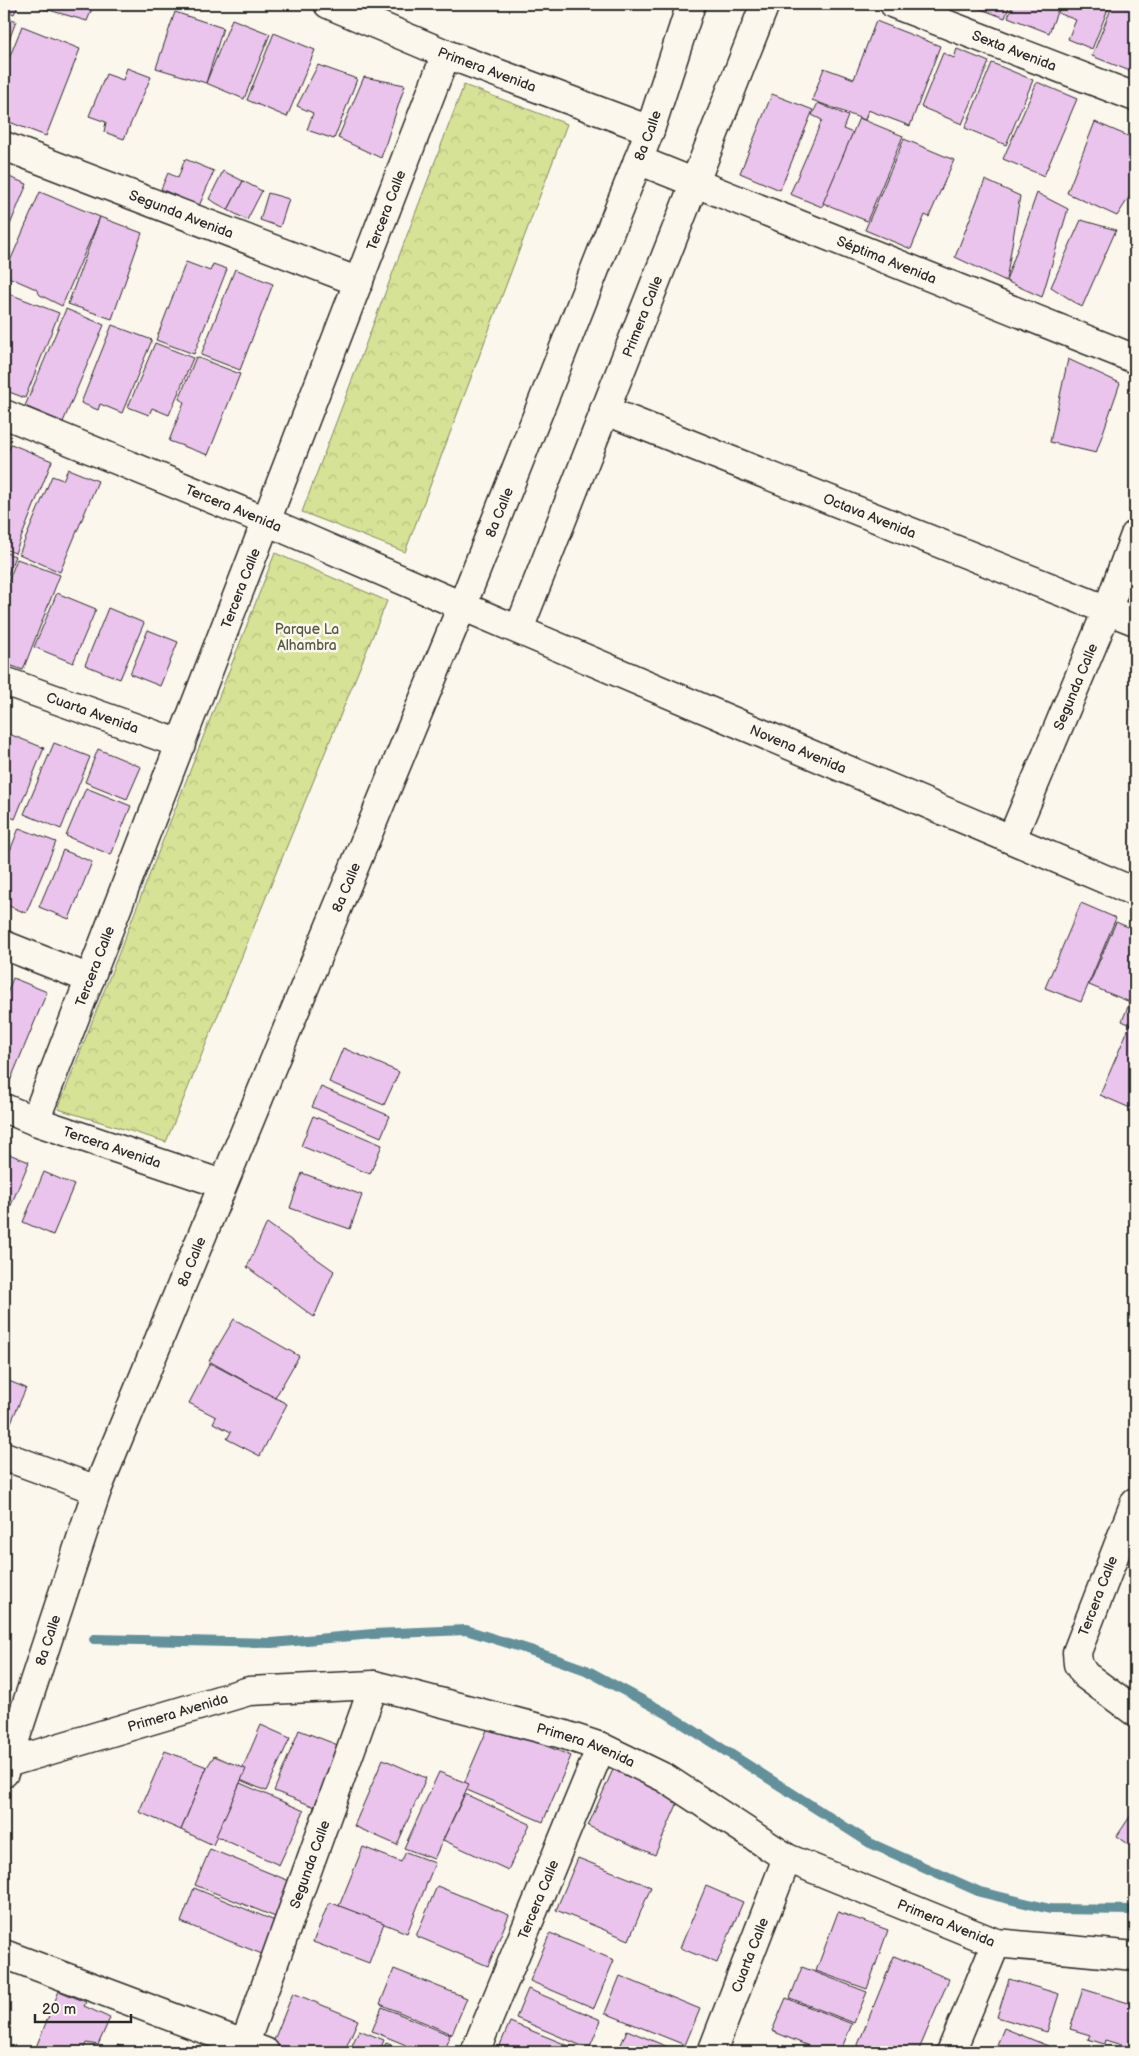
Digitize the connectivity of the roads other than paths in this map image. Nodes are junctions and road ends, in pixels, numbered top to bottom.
1 (328, 4) edge
2 (691, 4) edge
3 (765, 4) edge
4 (894, 4) edge
5 (446, 54) junction
6 (1135, 97) edge
7 (650, 130) junction
8 (4, 146) edge
9 (638, 160) junction
10 (695, 182) junction
11 (358, 282) junction
12 (1135, 359) edge
13 (604, 410) junction
14 (4, 414) edge
15 (266, 521) junction
16 (1135, 535) edge
17 (462, 606) junction
18 (1108, 608) junction
19 (1135, 620) edge
20 (519, 629) junction
21 (4, 681) edge
22 (181, 744) junction
23 (1012, 838) junction
24 (1135, 892) edge
25 (4, 945) edge
26 (90, 979) junction
27 (4, 1108) edge
28 (35, 1121) junction
29 (222, 1184) junction
30 (4, 1456) edge
31 (97, 1490) junction
32 (1135, 1502) edge
33 (374, 1685) junction
34 (1135, 1712) edge
35 (601, 1747) junction
36 (5, 1768) edge
37 (787, 1858) junction
38 (996, 1943) junction
39 (4, 1954) edge
40 (1135, 1956) edge
41 (255, 2048) edge
42 (475, 2052) edge
43 (712, 2052) edge
44 (951, 2052) edge

1 - 5 street, Primera Avenida
2 - 7 street, 8a Calle
3 - 10 street, Primera Calle
4 - 6 street, Sexta Avenida
5 - 7 street, Primera Avenida
5 - 11 street, Tercera Calle
7 - 9 street, 8a Calle
8 - 11 street, Segunda Avenida
9 - 10 street, Séptima Avenida
9 - 17 street, 8a Calle
10 - 12 street, Séptima Avenida
10 - 13 street, Primera Calle
11 - 15 street, Tercera Calle
13 - 18 street, Octava Avenida
13 - 20 street, Primera Calle
14 - 15 street, Tercera Avenida
15 - 17 street, Tercera Avenida
15 - 22 street, Tercera Calle
16 - 18 street, Segunda Calle
17 - 20 street, Novena Avenida
17 - 29 street, 8a Calle
18 - 19 street, Octava Avenida
18 - 23 street, Segunda Calle
20 - 23 street, Novena Avenida
21 - 22 street, Cuarta Avenida
22 - 26 street, Tercera Calle
23 - 24 street, Novena Avenida
25 - 26 street
26 - 28 street, Tercera Calle
27 - 28 street, Tercera Avenida
28 - 29 street, Tercera Avenida
29 - 31 street, 8a Calle
30 - 31 street
31 - 36 street, 8a Calle
32 - 34 street, Tercera Calle
33 - 35 street, Primera Avenida
33 - 36 street, Primera Avenida
33 - 41 street, Segunda Calle
35 - 37 street, Primera Avenida
35 - 42 street, Tercera Calle
37 - 38 street, Primera Avenida
37 - 43 street, Cuarta Calle
38 - 40 street, Primera Avenida
38 - 44 street
39 - 41 street

